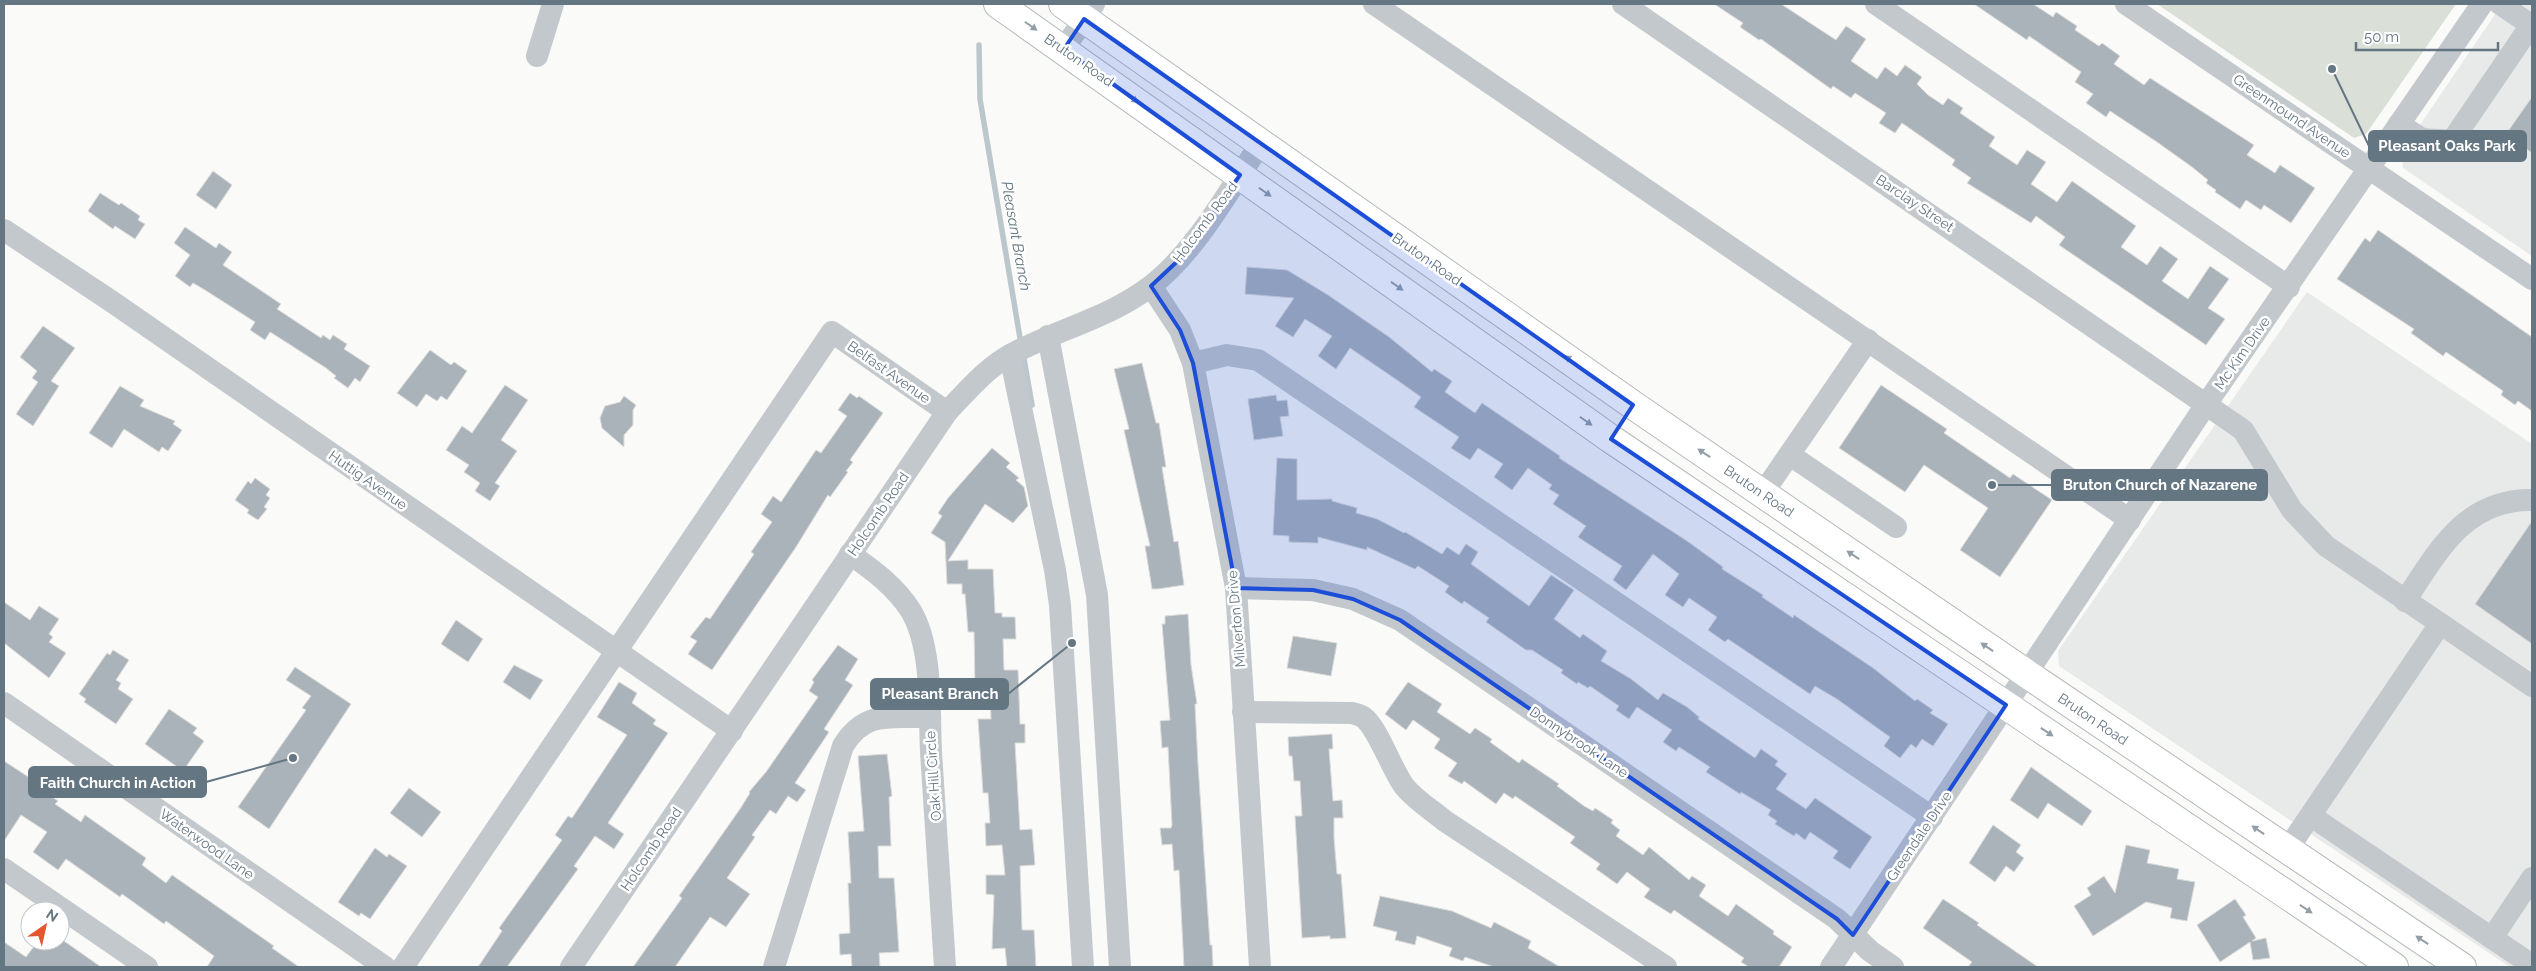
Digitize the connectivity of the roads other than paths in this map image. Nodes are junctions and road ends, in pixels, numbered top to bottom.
1 (552, 4) edge
2 (998, 4) edge
3 (1374, 4) edge
4 (1623, 4) edge
5 (1876, 4) edge
6 (2126, 4) edge
7 (2482, 4) edge
8 (2500, 4) edge
9 (1081, 9) edge
10 (2531, 25) edge
11 (1064, 49) junction
12 (537, 56) dead end
13 (2399, 124) junction
14 (1261, 143) junction
15 (2369, 168) junction
16 (1240, 174) junction
17 (4, 230) edge
18 (2532, 279) edge
19 (1151, 286) junction
20 (2288, 286) junction
21 (1043, 339) junction
22 (1868, 340) junction
23 (1010, 355) junction
24 (1193, 363) junction
25 (2207, 403) junction
26 (1633, 404) junction
27 (947, 412) junction
28 (1611, 439) junction
29 (1790, 455) junction
30 (1763, 493) junction
31 (2532, 500) edge
32 (2130, 520) junction
33 (1896, 527) dead end
34 (850, 554) junction
35 (1236, 588) junction
36 (2405, 601) junction
37 (2440, 624) junction
38 (614, 651) junction
39 (2027, 674) junction
40 (2532, 686) edge
41 (4, 704) edge
42 (2006, 705) junction
43 (1243, 712) junction
44 (929, 717) junction
45 (732, 731) junction
46 (2311, 816) junction
47 (1932, 817) junction
48 (2287, 850) junction
49 (4, 868) edge
50 (2532, 878) edge
51 (2266, 882) junction
52 (1853, 935) junction
53 (2492, 938) junction
54 (2532, 965) edge
55 (147, 967) edge
56 (385, 967) edge
57 (403, 967) edge
58 (571, 967) edge
59 (774, 967) edge
60 (944, 967) edge
61 (1083, 967) edge
62 (1120, 967) edge
63 (1260, 967) edge
64 (1666, 967) edge
65 (1831, 967) edge
66 (1893, 967) edge
67 (2394, 967) edge
68 (2462, 967) edge

1 - 12 street
2 -> 11 main road, Bruton Road
3 - 22 street
4 - 25 street, Barclay Street
5 - 20 street
6 - 15 street, Greenmound Avenue
7 - 13 street, Mc Kim Drive
8 - 10 street
9 - 11 street
9 - 14 main road, Bruton Road
10 - 13 street
11 -> 16 main road, Bruton Road
13 - 15 street, Mc Kim Drive
14 - 16 street, Holcomb Road
26 -> 14 main road, Bruton Road
15 - 18 street, Greenmound Avenue
15 - 20 street, Mc Kim Drive
16 - 19 street, Holcomb Road
16 -> 28 main road, Bruton Road
17 - 38 street, Huttig Avenue
19 - 21 street, Holcomb Road
19 - 24 street, Milverton Drive
20 - 25 street, Mc Kim Drive
21 - 23 street, Holcomb Road
21 - 62 street
22 - 29 street
22 - 32 street
23 - 27 street, Holcomb Road
23 - 61 street
24 - 35 street, Milverton Drive
24 - 47 street
25 - 32 street, Mc Kim Drive
25 - 36 street, Barclay Street
26 - 28 main road
30 -> 26 main road, Bruton Road
27 - 34 street, Holcomb Road
27 - 38 street, Belfast Avenue
28 - 42 main road, Bruton Road
29 - 30 street
29 - 33 street
39 -> 30 main road, Bruton Road
31 - 36 street
32 - 39 street, Mc Kim Drive
34 - 44 street, Oak Hill Circle
34 - 45 street, Holcomb Road
35 - 43 street, Milverton Drive
35 - 52 street, Donnybrook Lane
36 - 37 street, Barclay Street
37 - 40 street, Barclay Street
37 - 46 street
38 - 45 street, Huttig Avenue
38 - 57 street
39 - 42 street, Mc Kim Drive
48 -> 39 main road, Bruton Road
41 - 56 street, Waterwood Lane
42 - 47 street, Greendale Drive
42 -> 51 main road, Bruton Road
43 - 63 street, Milverton Drive
43 - 64 street
44 - 59 street
44 - 60 street, Oak Hill Circle
45 - 58 street, Holcomb Road
46 - 48 street
46 - 53 street
47 - 52 street, Greendale Drive
48 - 51 main road
68 -> 48 main road, Bruton Road
49 - 55 street
50 - 53 street
51 -> 67 main road, Bruton Road
52 - 65 street, Greendale Drive
52 - 66 street, Donnybrook Lane
53 - 54 street

